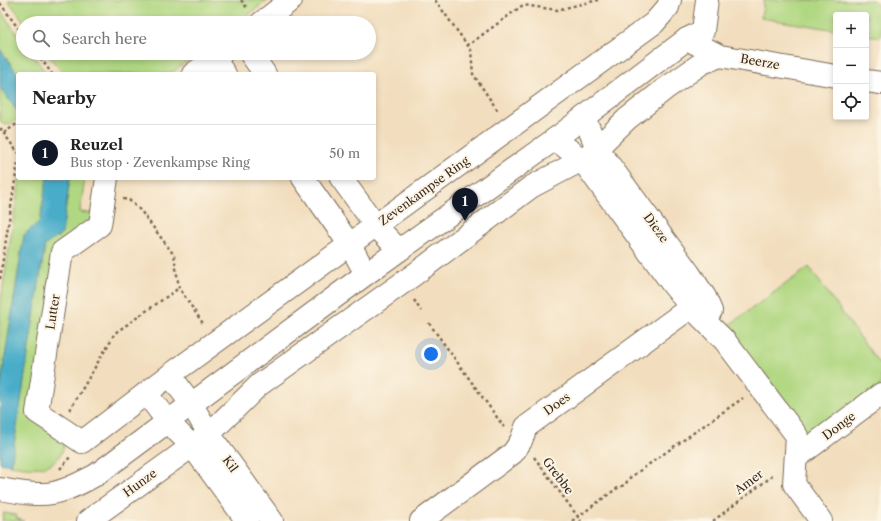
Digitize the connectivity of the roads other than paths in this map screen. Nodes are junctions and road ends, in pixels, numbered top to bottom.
1 (291, 0) edge
2 (670, 0) edge
3 (694, 0) edge
4 (707, 0) edge
5 (270, 16) edge
6 (688, 39) junction
7 (720, 56) junction
8 (255, 60) edge
9 (220, 62) edge
10 (198, 72) edge
11 (264, 72) edge
12 (833, 75) edge
13 (869, 81) edge
14 (881, 83) edge
15 (584, 117) junction
16 (555, 139) junction
17 (589, 154) junction
18 (304, 180) edge
19 (342, 180) edge
20 (106, 187) edge
21 (376, 226) junction
22 (350, 245) junction
23 (399, 250) junction
24 (366, 274) junction
25 (698, 302) junction
26 (170, 375) junction
27 (146, 394) junction
28 (881, 394) edge
29 (192, 405) junction
30 (168, 422) junction
31 (200, 440) junction
32 (82, 442) joint
33 (796, 458) junction
34 (0, 489) edge
35 (88, 521) edge
36 (247, 521) edge
37 (272, 521) edge
38 (421, 521) edge
39 (821, 521) edge

1 - 5 street
2 - 21 street, Zevenkampse Ring
3 - 6 street
4 - 6 street
6 - 7 street, Beerze
6 - 15 street
7 - 12 street, Beerze
7 - 17 street
8 - 11 street
9 - 10 street
13 - 14 street
15 - 16 street
15 - 17 street, Dieze
16 - 17 street, Dieze
16 - 23 street
17 - 25 street, Dieze
17 - 31 street
18 - 22 street
19 - 21 street
20 - 32 street, Lutter
21 - 22 street, Zevenkampse Ring
21 - 23 street
22 - 24 street
22 - 26 street, Zevenkampse Ring
23 - 24 street
24 - 29 street
25 - 33 street, Dieze
25 - 38 street, Does
26 - 27 street, Zevenkampse Ring
26 - 29 street
27 - 30 street
27 - 32 street, Zevenkampse Ring
28 - 33 street, Donge
29 - 30 street
29 - 31 street, Kil
30 - 31 street, Kil
30 - 34 street
31 - 35 street, Hunze
31 - 36 street, Kil
31 - 37 street, Kil
33 - 39 street, Dieze

